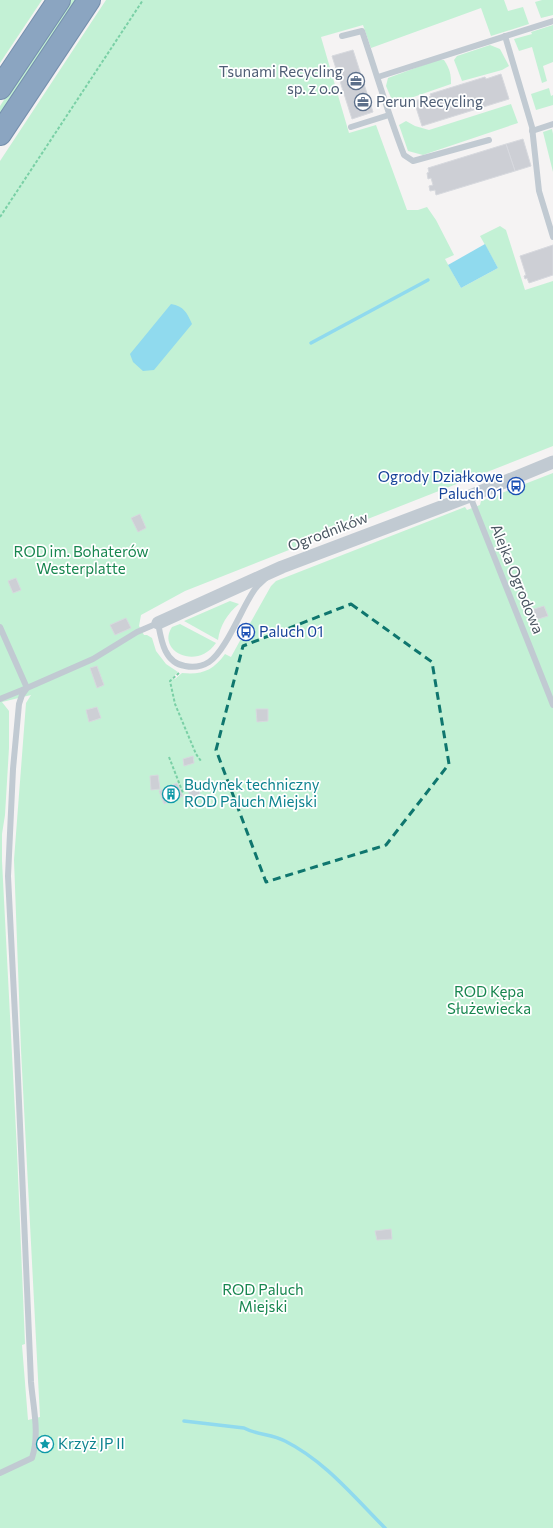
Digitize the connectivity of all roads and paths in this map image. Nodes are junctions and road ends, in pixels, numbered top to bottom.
1 (59, 0) edge
2 (89, 0) edge
3 (143, 0) edge
4 (553, 21) edge
5 (342, 36) dead end
6 (505, 36) junction
7 (378, 77) junction
8 (0, 88) edge
9 (389, 115) junction
10 (553, 124) edge
11 (351, 127) dead end
12 (532, 131) junction
13 (0, 134) edge
14 (489, 140) dead end
15 (0, 217) edge
16 (553, 237) edge
17 (553, 462) edge
18 (472, 502) junction
19 (282, 567) junction
20 (158, 623) junction
21 (0, 627) edge
22 (173, 678) dead end
23 (27, 688) junction
24 (172, 691) junction
25 (175, 691) dead end
26 (0, 699) edge
27 (553, 705) edge
28 (169, 757) dead end
29 (201, 761) dead end
30 (183, 793) dead end
31 (0, 1473) edge

1 - 8 highway
2 - 13 highway
3 - 15 path
4 - 6 lane
5 - 7 lane
6 - 7 lane
6 - 12 lane
7 - 9 lane
9 - 11 lane
9 - 14 lane
10 - 12 lane
12 - 16 lane
17 - 18 street, Ogrodników
18 - 19 street, Ogrodników
18 - 27 lane, Alejka Ogrodowa
19 - 20 street, Ogrodników
19 - 20 lane
20 - 23 lane, Ogrodników
21 - 23 lane
22 - 24 path
23 - 26 lane, Ogrodników
23 - 31 lane
24 - 25 path
24 - 29 path
28 - 30 path

